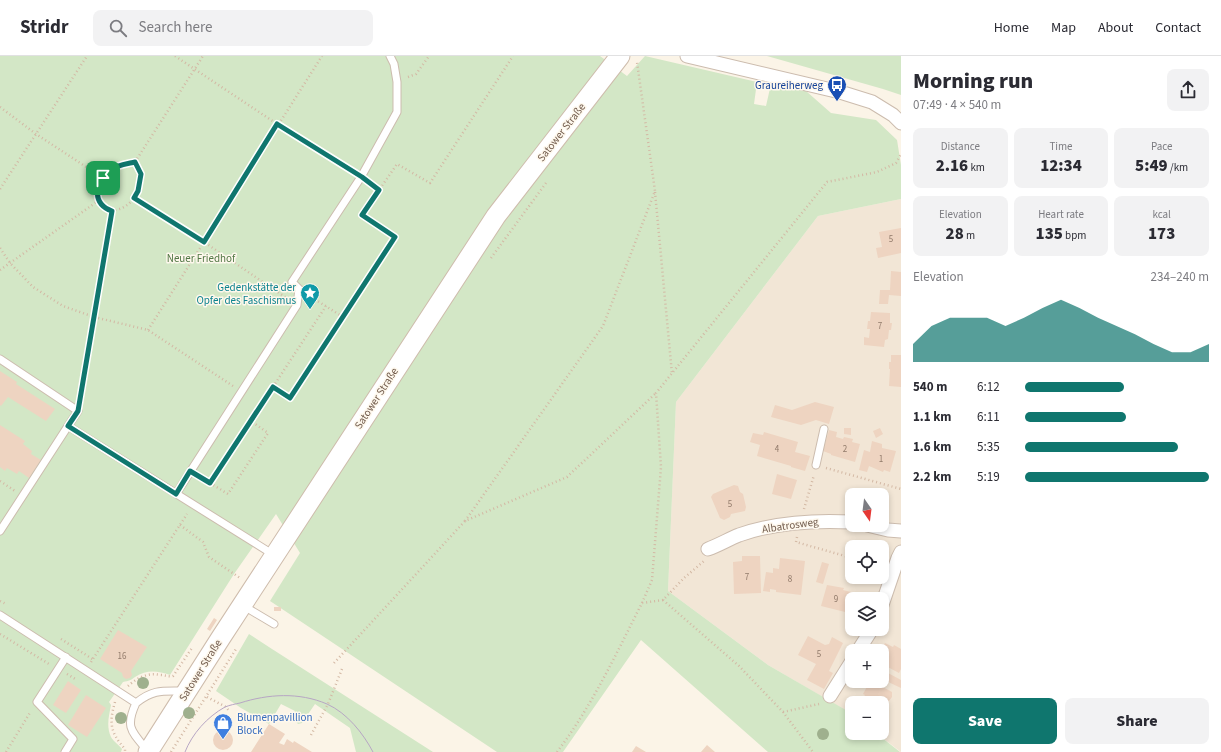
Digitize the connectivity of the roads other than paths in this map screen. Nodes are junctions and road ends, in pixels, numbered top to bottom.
1 (390, 56) edge
2 (687, 56) edge
3 (717, 59) edge
4 (626, 60) edge
5 (901, 123) edge
6 (0, 359) edge
7 (68, 426) junction
8 (824, 429) dead end
9 (816, 465) road end
10 (176, 494) junction
11 (845, 522) edge
12 (889, 530) edge
13 (0, 531) edge
14 (901, 531) edge
15 (708, 549) road end
16 (901, 552) edge
17 (274, 555) junction
18 (886, 592) edge
19 (242, 605) junction
20 (0, 615) edge
21 (274, 624) dead end
22 (66, 657) junction
23 (845, 672) edge
24 (187, 691) junction
25 (830, 696) road end
26 (136, 703) junction
27 (65, 752) edge
28 (149, 752) edge

1 - 10 lane
2 - 3 street
3 - 5 street
4 - 17 main road, Satower Straße
6 - 7 lane
7 - 10 lane
7 - 13 lane
8 - 9 lane
10 - 17 lane
11 - 15 street, Albatrosweg
12 - 14 street
16 - 18 street
17 - 19 main road, Satower Straße
19 - 21 lane
19 - 24 main road, Satower Straße
20 - 22 lane
22 - 26 lane
22 - 27 lane
23 - 25 street
24 - 26 lane
24 - 28 main road, Satower Straße
26 - 28 lane

